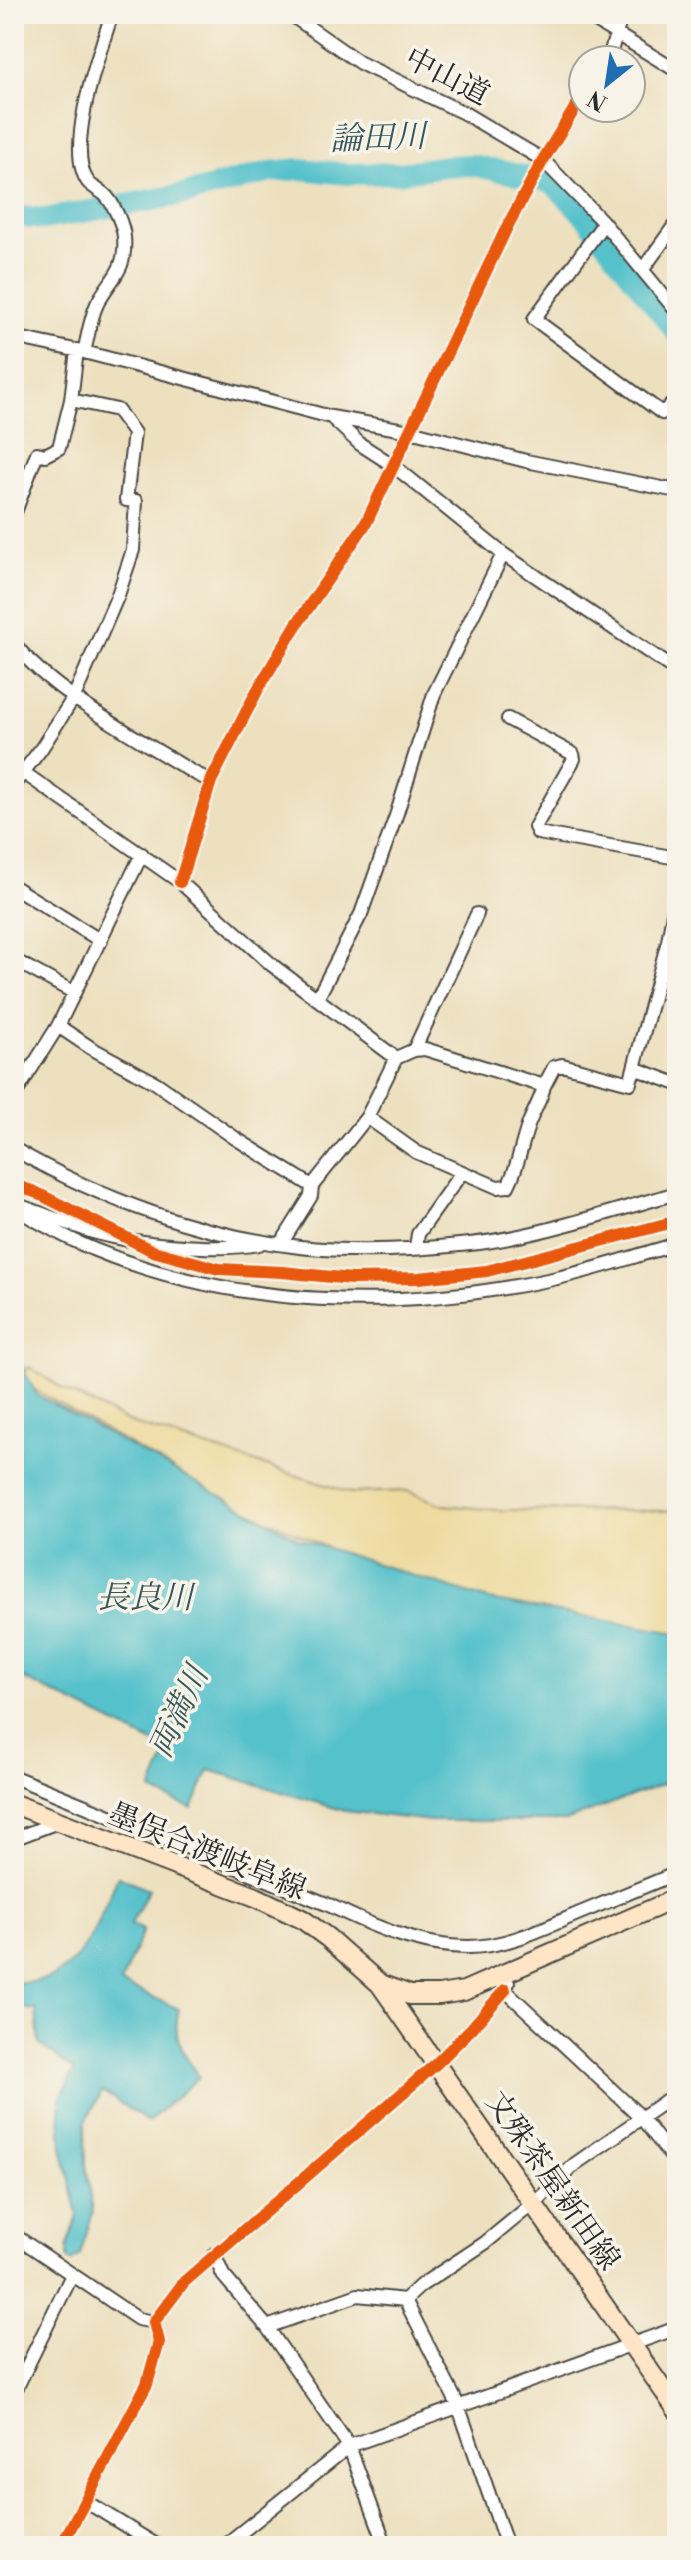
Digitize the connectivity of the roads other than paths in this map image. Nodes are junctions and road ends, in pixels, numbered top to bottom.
1 (112, 14) edge
2 (290, 14) edge
3 (584, 14) edge
4 (622, 14) edge
5 (617, 35) junction
6 (613, 44) edge
7 (677, 71) edge
8 (567, 121) edge
9 (543, 160) junction
10 (677, 222) edge
11 (599, 229) junction
12 (643, 269) junction
13 (677, 312) edge
14 (14, 337) edge
15 (80, 351) junction
16 (71, 400) junction
17 (677, 400) edge
18 (331, 417) junction
19 (410, 431) junction
20 (394, 466) junction
21 (677, 491) edge
22 (14, 515) edge
23 (503, 554) junction
24 (14, 643) edge
25 (677, 671) edge
26 (74, 697) junction
27 (508, 719) dead end
28 (16, 774) edge
29 (211, 781) junction
30 (142, 854) junction
31 (677, 858) edge
32 (180, 882) junction
33 (14, 887) edge
34 (677, 892) edge
35 (477, 914) dead end
36 (101, 941) junction
37 (14, 960) edge
38 (73, 992) junction
39 (317, 999) junction
40 (58, 1026) junction
41 (414, 1050) junction
42 (396, 1058) junction
43 (634, 1068) junction
44 (677, 1084) edge
45 (544, 1086) junction
46 (14, 1096) edge
47 (367, 1117) junction
48 (14, 1149) edge
49 (462, 1172) junction
50 (312, 1186) junction
51 (677, 1193) edge
52 (14, 1206) edge
53 (276, 1243) junction
54 (677, 1244) edge
55 (416, 1247) junction
56 (14, 1777) edge
57 (14, 1804) edge
58 (58, 1822) junction
59 (14, 1835) edge
60 (677, 1873) edge
61 (677, 1898) edge
62 (517, 1968) junction
63 (380, 1984) junction
64 (505, 1990) junction
65 (436, 2064) junction
66 (677, 2093) edge
67 (641, 2117) junction
68 (677, 2164) edge
69 (532, 2203) junction
70 (14, 2235) edge
71 (214, 2254) junction
72 (72, 2275) junction
73 (405, 2300) junction
74 (154, 2322) junction
75 (267, 2327) junction
76 (677, 2328) edge
77 (632, 2343) junction
78 (14, 2393) edge
79 (458, 2405) junction
80 (677, 2410) edge
81 (349, 2446) junction
82 (85, 2501) junction
83 (61, 2546) edge
84 (158, 2546) edge
85 (224, 2546) edge
86 (386, 2546) edge
87 (507, 2546) edge

1 - 15 street
2 - 9 street, 中山道
3 - 5 street
4 - 5 street
5 - 6 street
5 - 7 street
8 - 9 street
9 - 11 street, 中山道
9 - 19 street
10 - 12 street
11 - 12 street, 中山道
11 - 17 street
12 - 13 street, 中山道
14 - 15 street
15 - 16 street
15 - 18 street
16 - 22 street
16 - 26 street
18 - 19 street
18 - 20 street
19 - 20 street
19 - 21 street
20 - 23 street
20 - 29 street
23 - 25 street
23 - 39 street
24 - 26 street
26 - 28 street
26 - 29 street
27 - 31 street
28 - 30 street
29 - 32 street
30 - 32 street
30 - 36 street
32 - 39 street
33 - 36 street
34 - 43 street
35 - 41 street
36 - 38 street
37 - 38 street
38 - 40 street
39 - 42 street
40 - 46 street
40 - 50 street
41 - 42 street
41 - 45 street
42 - 47 street
43 - 44 street
43 - 45 street
45 - 49 street
47 - 49 street
47 - 50 street
48 - 53 street
49 - 55 street
50 - 53 street
51 - 55 street
52 - 53 street
52 - 54 street
53 - 55 street
56 - 60 street
57 - 58 main road, 墨俣合渡岐阜線
58 - 59 street
58 - 63 main road, 墨俣合渡岐阜線
61 - 62 main road, 墨俣合渡岐阜線
62 - 63 main road, 墨俣合渡岐阜線
62 - 64 street
63 - 65 main road, 文殊茶屋新田線
64 - 65 street
64 - 67 street
65 - 69 main road, 文殊茶屋新田線
65 - 71 street
66 - 67 street
67 - 68 street
67 - 69 street
69 - 73 street
69 - 77 main road, 文殊茶屋新田線
70 - 72 street
71 - 74 street
71 - 75 street
72 - 74 street
72 - 78 street
73 - 75 street
73 - 79 street
74 - 82 street
75 - 81 street
76 - 77 street
77 - 79 street
77 - 80 main road, 文殊茶屋新田線
79 - 81 street
79 - 87 street
81 - 85 street
81 - 86 street
82 - 83 street
82 - 84 street

